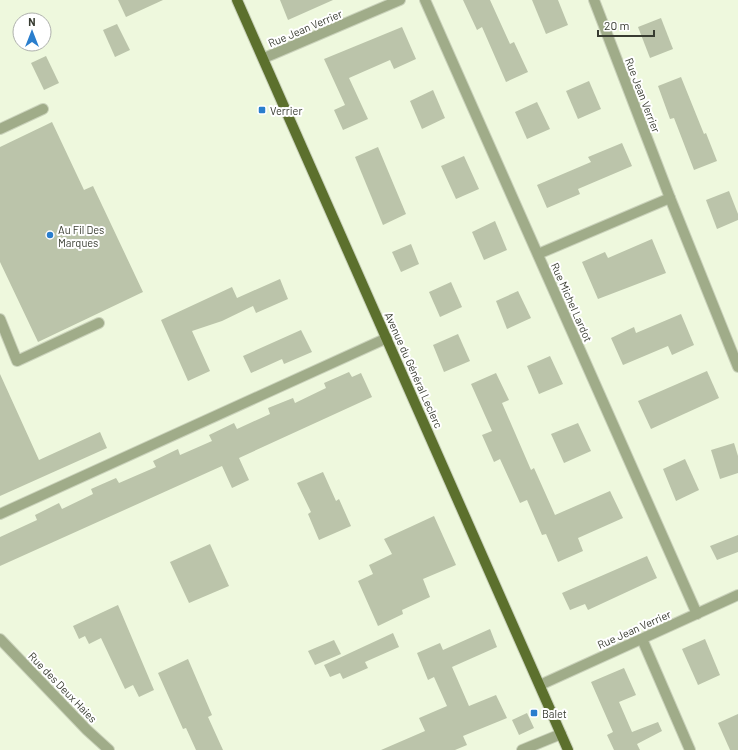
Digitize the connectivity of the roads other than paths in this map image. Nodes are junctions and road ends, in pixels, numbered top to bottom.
1 (238, 0) edge
2 (400, 0) edge
3 (425, 0) edge
4 (594, 0) edge
5 (264, 58) junction
6 (43, 109) dead end
7 (0, 129) edge
8 (670, 198) junction
9 (538, 254) junction
10 (0, 319) edge
11 (100, 323) dead end
12 (387, 338) junction
13 (738, 367) edge
14 (0, 514) edge
15 (738, 595) edge
16 (697, 614) junction
17 (0, 639) edge
18 (642, 639) junction
19 (540, 685) junction
20 (561, 734) junction
21 (110, 750) edge
22 (522, 750) edge
23 (568, 750) edge
24 (690, 750) edge

1 - 5 main road, Avenue du Général Leclerc
2 - 5 street, Rue Jean Verrier
3 - 9 street, Rue Michel Lardot
4 - 8 street, Rue Jean Verrier
5 - 12 main road, Avenue du Général Leclerc
6 - 7 street
8 - 9 street
8 - 13 street, Rue Jean Verrier
9 - 16 street, Rue Michel Lardot
10 - 11 street
12 - 14 street
12 - 19 main road, Avenue du Général Leclerc
15 - 16 street, Rue Jean Verrier
16 - 18 street, Rue Jean Verrier
17 - 21 street, Rue des Deux Haies
18 - 19 street, Rue Jean Verrier
18 - 24 street
19 - 20 main road, Avenue du Général Leclerc
20 - 22 street
20 - 23 main road, Avenue du Général Leclerc

